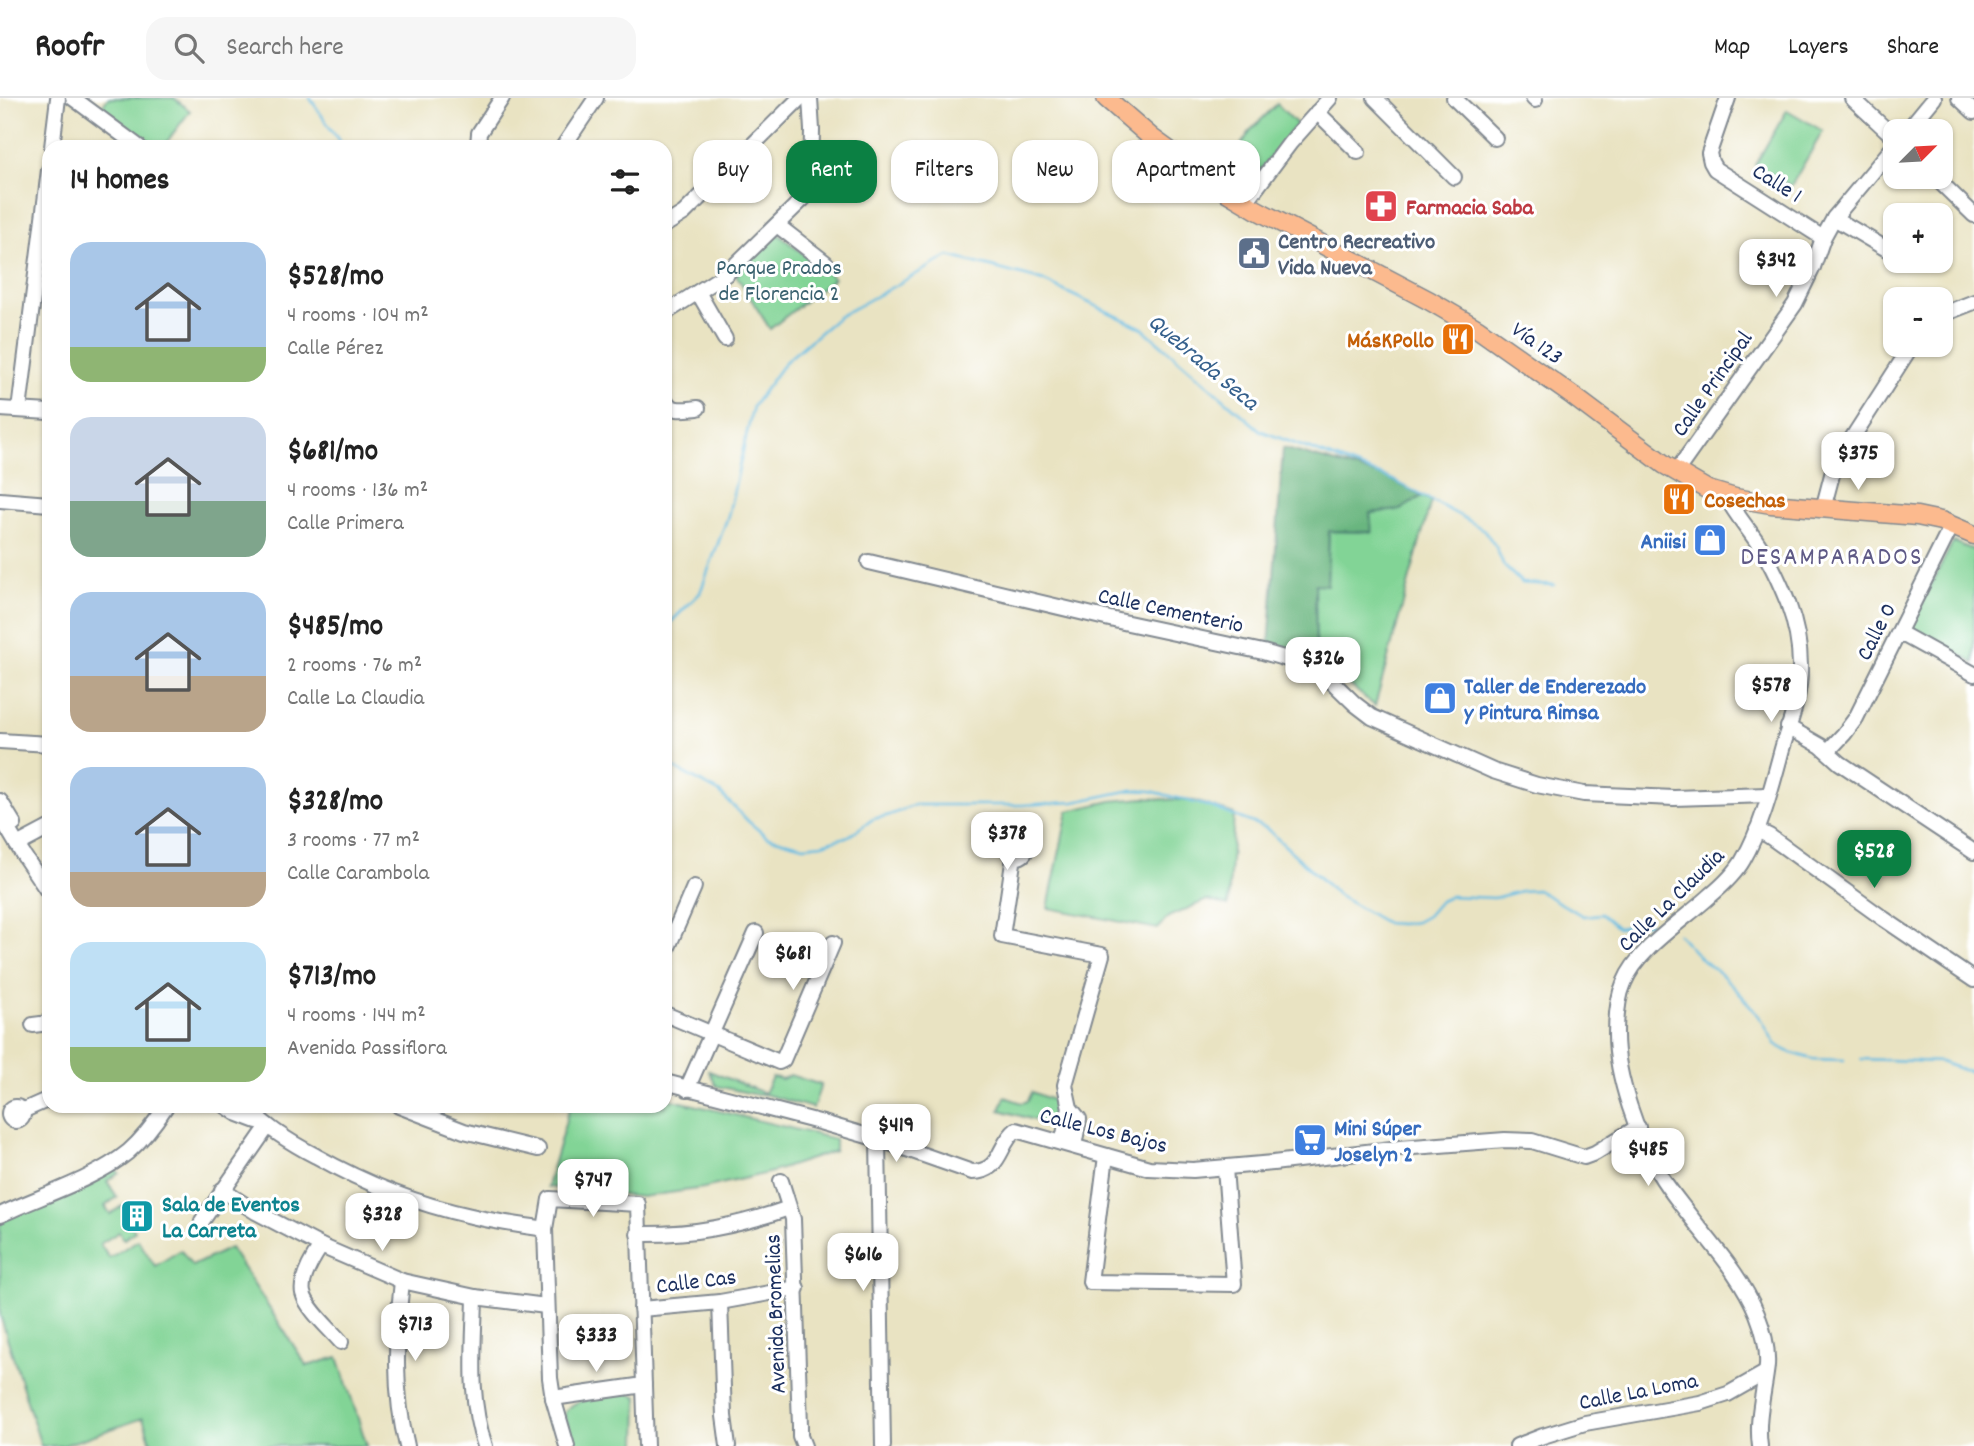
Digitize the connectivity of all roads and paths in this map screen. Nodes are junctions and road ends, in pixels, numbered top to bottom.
1 (58, 98) edge
2 (73, 98) edge
3 (502, 98) edge
4 (596, 98) edge
5 (800, 98) edge
6 (810, 98) edge
7 (1106, 98) edge
8 (1330, 98) edge
9 (1375, 98) edge
10 (1454, 98) edge
11 (1728, 98) edge
12 (1852, 98) edge
13 (1934, 98) edge
14 (1959, 98) edge
15 (1317, 112) junction
16 (1974, 112) edge
17 (1917, 119) edge
18 (1883, 127) edge
19 (1495, 138) dead end
20 (53, 140) edge
21 (123, 140) edge
22 (478, 140) edge
23 (567, 140) edge
24 (1155, 140) edge
25 (1358, 152) dead end
26 (1883, 159) edge
27 (1454, 177) dead end
28 (1260, 184) edge
29 (1947, 189) edge
30 (1245, 203) edge
31 (1974, 215) edge
32 (1834, 218) junction
33 (672, 220) edge
34 (777, 225) junction
35 (42, 226) edge
36 (1823, 238) junction
37 (1883, 247) edge
38 (825, 263) dead end
39 (698, 292) junction
40 (1974, 302) edge
41 (672, 309) edge
42 (1953, 310) edge
43 (725, 339) dead end
44 (1904, 357) edge
45 (698, 408) dead end
46 (0, 409) edge
47 (672, 409) edge
48 (19, 410) junction
49 (42, 412) edge
50 (1676, 472) junction
51 (1726, 496) junction
52 (0, 500) edge
53 (42, 503) edge
54 (1823, 509) junction
55 (1952, 525) junction
56 (1974, 535) edge
57 (869, 562) dead end
58 (1900, 633) junction
59 (1974, 674) edge
60 (1788, 727) junction
61 (0, 741) edge
62 (42, 744) edge
63 (0, 749) edge
64 (1828, 751) junction
65 (42, 752) edge
66 (1769, 795) junction
67 (0, 801) edge
68 (0, 816) edge
69 (1757, 830) junction
70 (42, 832) edge
71 (20, 843) junction
72 (1974, 852) edge
73 (1014, 856) dead end
74 (42, 870) edge
75 (42, 881) edge
76 (694, 887) dead end
77 (756, 933) dead end
78 (672, 938) edge
79 (833, 943) dead end
80 (1974, 980) edge
81 (672, 1017) edge
82 (42, 1024) edge
83 (33, 1025) dead end
84 (712, 1035) junction
85 (672, 1084) edge
86 (687, 1089) junction
87 (42, 1102) edge
88 (22, 1111) dead end
89 (161, 1113) edge
90 (237, 1113) edge
91 (253, 1113) edge
92 (429, 1113) edge
93 (265, 1124) junction
94 (1638, 1127) junction
95 (878, 1139) junction
96 (1068, 1144) junction
97 (538, 1149) dead end
98 (1106, 1156) junction
99 (1225, 1168) junction
100 (781, 1181) dead end
101 (222, 1190) junction
102 (789, 1208) junction
103 (0, 1215) edge
104 (202, 1221) dead end
105 (545, 1229) junction
106 (638, 1234) junction
107 (321, 1247) junction
108 (402, 1281) junction
109 (797, 1288) junction
110 (475, 1297) junction
111 (720, 1302) junction
112 (546, 1306) junction
113 (642, 1309) junction
114 (341, 1342) dead end
115 (1765, 1373) junction
116 (643, 1385) junction
117 (553, 1398) junction
118 (407, 1446) edge
119 (485, 1446) edge
120 (567, 1446) edge
121 (646, 1446) edge
122 (728, 1446) edge
123 (804, 1446) edge
124 (883, 1446) edge
125 (1517, 1446) edge
126 (1760, 1446) edge

1 - 20 street
2 - 21 street
3 - 22 street
4 - 23 street
5 - 33 street
6 - 34 street
7 - 24 main road, Vía 123
8 - 15 street
9 - 27 street
10 - 19 street
11 - 36 street, Calle 1
12 - 18 street
13 - 17 street
14 - 16 street
15 - 25 street
15 - 28 street
26 - 32 street, Calle Principal
29 - 31 street
30 - 50 main road, Vía 123
32 - 36 street, Calle Principal
32 - 37 street
34 - 38 street
34 - 39 street
35 - 48 street
36 - 50 street, Calle Principal
39 - 41 street
39 - 43 street
40 - 42 street
44 - 54 street
45 - 47 street
46 - 48 street
48 - 49 street
50 - 51 main road, Vía 123
51 - 54 main road, Vía 123
51 - 60 street, Calle La Claudia
52 - 53 street
54 - 55 main road, Vía 123
55 - 56 main road, Vía 123
55 - 58 street, Calle 0
57 - 66 street, Calle Cementerio
58 - 59 street
58 - 64 street, Calle 0
60 - 64 street
60 - 66 street, Calle La Claudia
61 - 62 street
63 - 65 street
64 - 72 street
66 - 69 street, Calle La Claudia
67 - 71 street
68 - 71 street
69 - 80 street
69 - 94 street, Calle La Claudia
70 - 71 street
71 - 74 street
71 - 75 street
73 - 96 street
76 - 78 street
77 - 84 street
79 - 84 street
81 - 84 street
82 - 83 street
84 - 86 street
85 - 86 street, Calle Los Bajos
86 - 95 street, Calle Los Bajos
87 - 88 street
89 - 103 street
90 - 93 street
91 - 93 street
92 - 97 street
93 - 101 street
93 - 105 street
94 - 99 street, Calle Los Bajos
94 - 115 street, Calle La Claudia
95 - 96 street, Calle Los Bajos
95 - 124 street
96 - 98 street, Calle Los Bajos
98 - 99 street, Calle Los Bajos
98 - 99 street
100 - 102 street, Avenida Bromelias
101 - 104 street
101 - 107 street
102 - 106 street
102 - 109 street, Avenida Bromelias
105 - 106 street
105 - 112 street
106 - 113 street
107 - 108 street
107 - 114 street
108 - 110 street
108 - 118 street
109 - 111 street, Calle Cas
109 - 123 street, Avenida Bromelias
110 - 112 street
110 - 119 street
111 - 113 street, Calle Cas
111 - 122 street
112 - 117 street
113 - 116 street
115 - 125 street, Calle La Loma
115 - 126 street, Calle La Claudia
116 - 117 street
116 - 121 street
117 - 120 street

